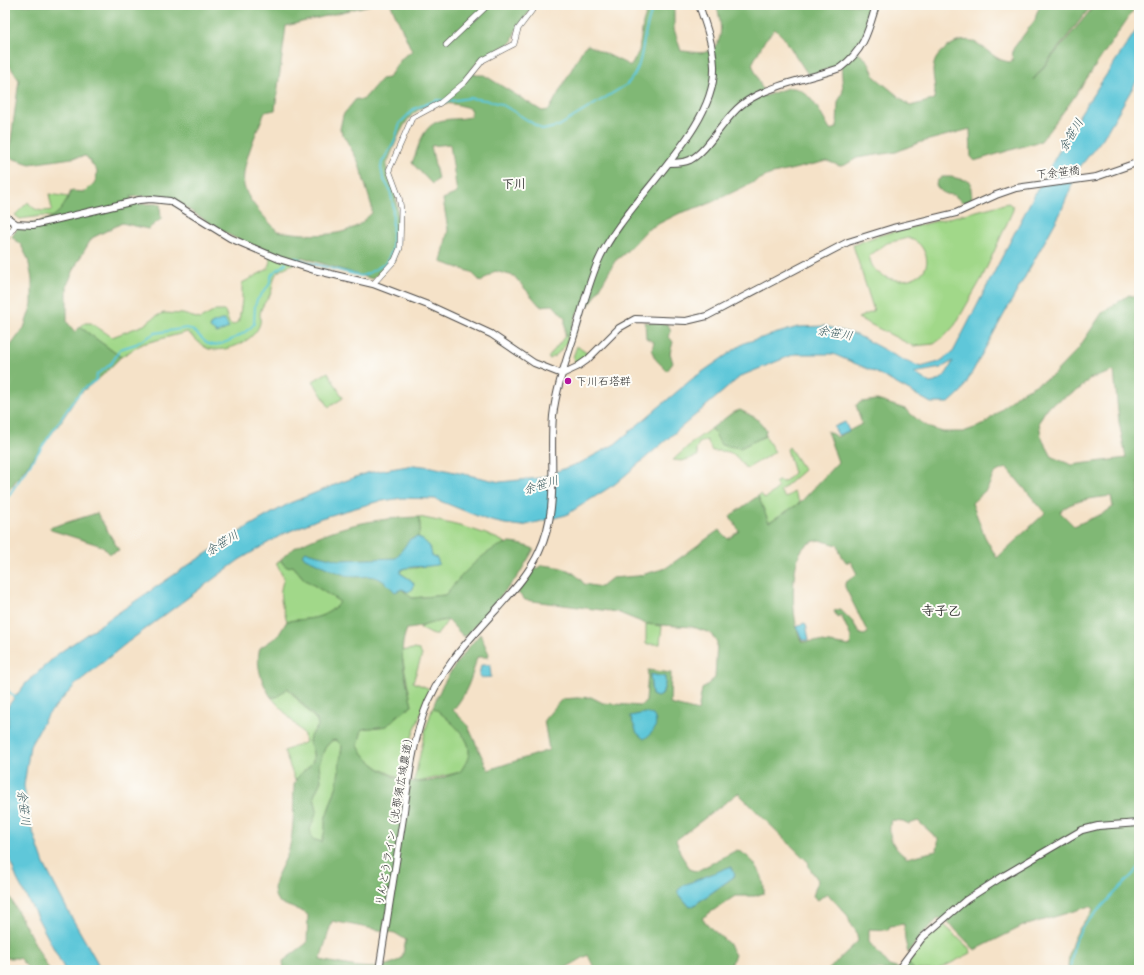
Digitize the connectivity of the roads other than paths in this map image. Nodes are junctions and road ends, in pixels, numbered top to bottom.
1 (488, 5) edge
2 (536, 5) edge
3 (699, 5) edge
4 (876, 5) edge
5 (446, 45) dead end
6 (1139, 162) edge
7 (669, 163) junction
8 (5, 216) edge
9 (16, 224) junction
10 (5, 240) edge
11 (373, 284) junction
12 (562, 374) junction
13 (1139, 823) edge
14 (379, 970) edge
15 (898, 970) edge

1 - 5 street
2 - 11 street
3 - 7 street
4 - 7 street
6 - 12 street, 下余笹橋
7 - 12 street
8 - 9 street
9 - 10 street
9 - 11 street
11 - 12 street
12 - 14 street, りんどうライン（北那須広域農道）
13 - 15 street

